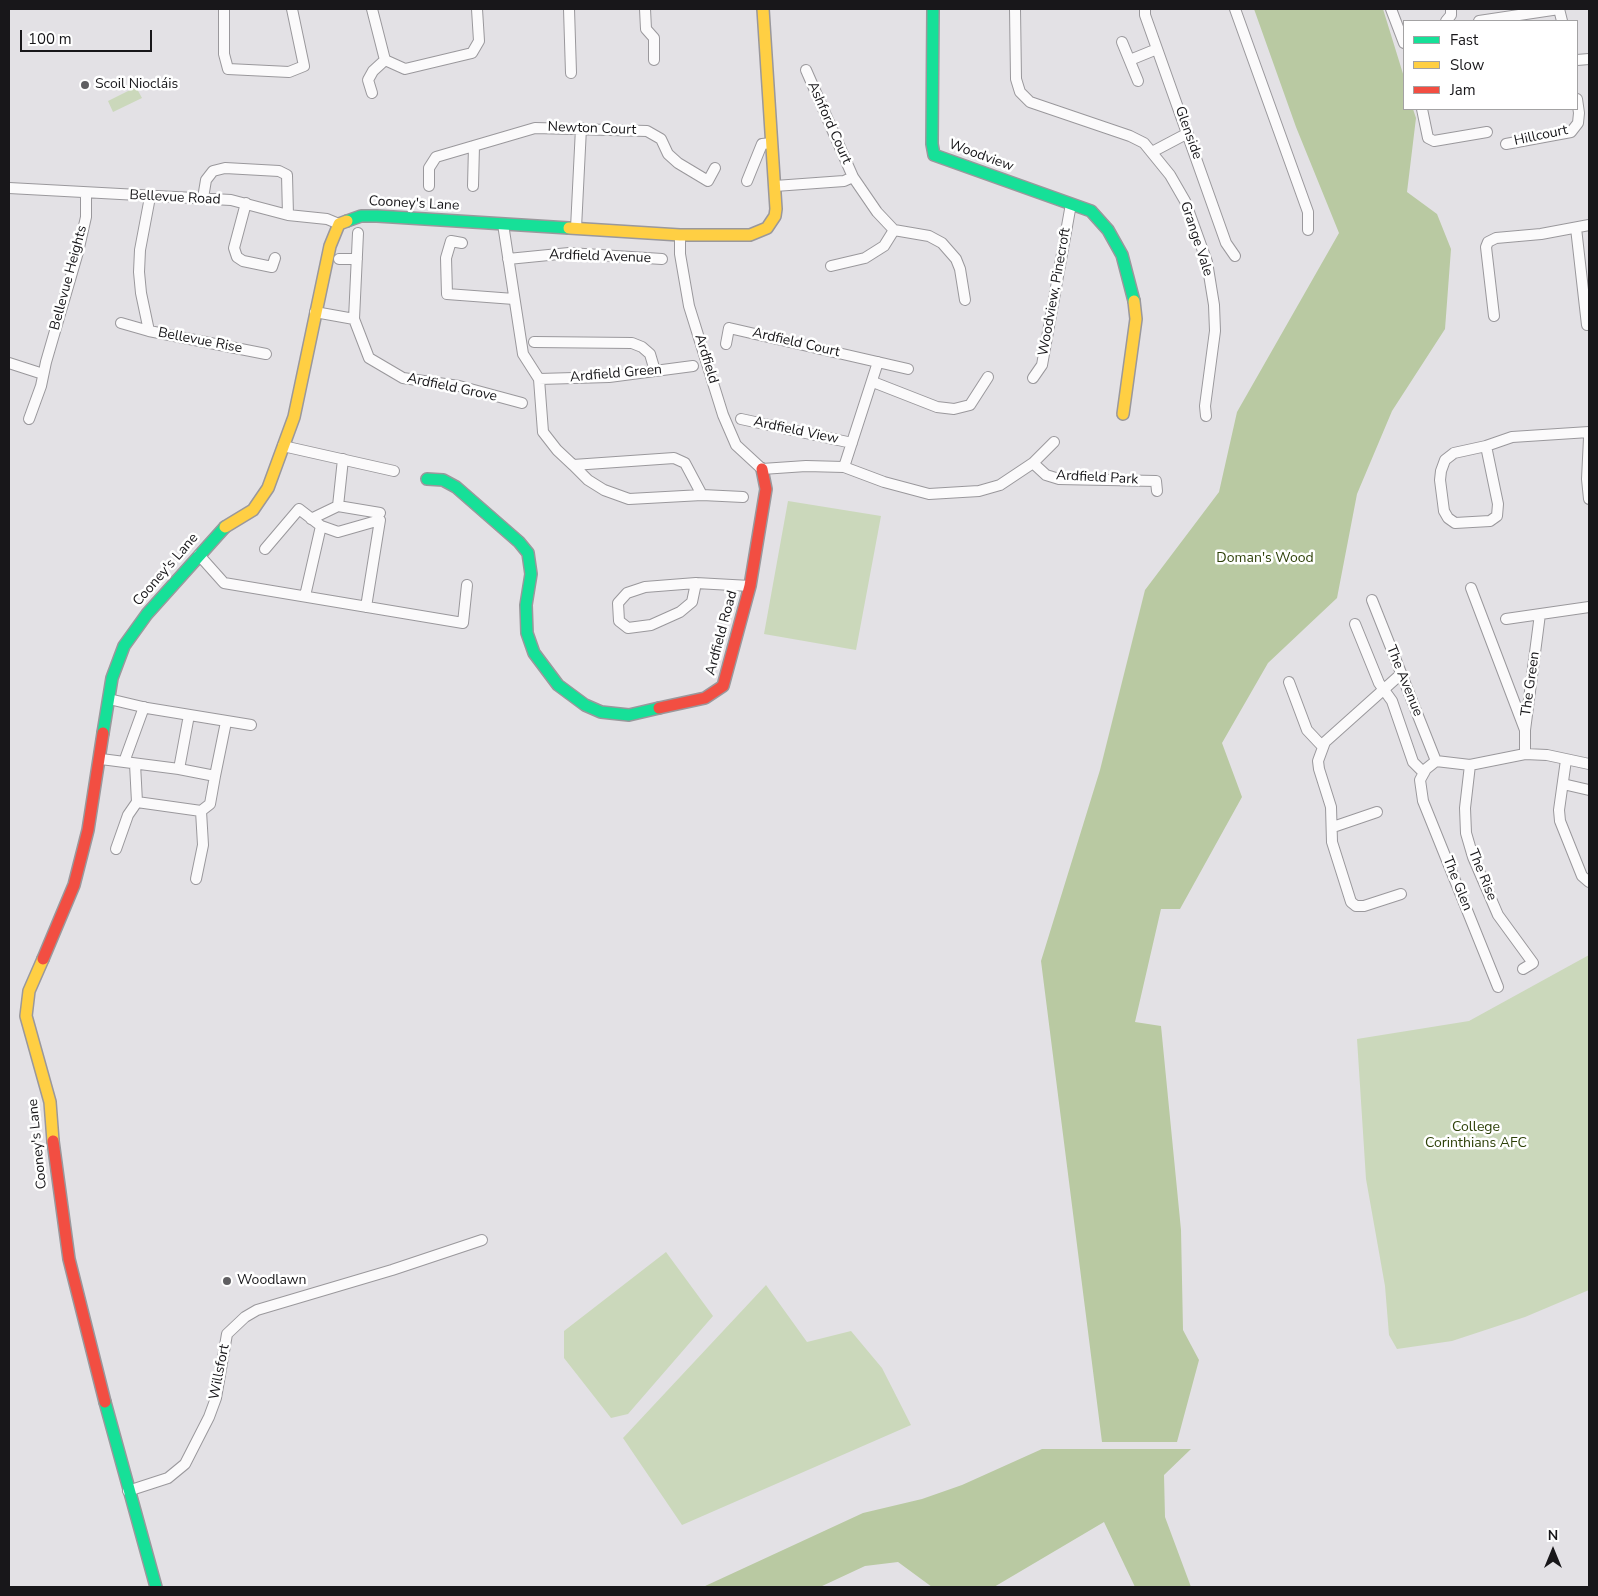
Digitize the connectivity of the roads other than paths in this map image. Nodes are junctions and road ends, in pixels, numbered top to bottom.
1 (224, 9) edge
2 (292, 9) edge
3 (372, 9) edge
4 (477, 9) edge
5 (569, 9) edge
6 (645, 9) edge
7 (763, 9) edge
8 (934, 9) edge
9 (1015, 9) edge
10 (1145, 9) edge
11 (1235, 9) edge
12 (1391, 9) edge
13 (1451, 9) edge
14 (1559, 9) edge
15 (1447, 20) edge
16 (1485, 20) edge
17 (1403, 40) edge
18 (1122, 42) dead end
19 (1157, 49) junction
20 (385, 60) junction
21 (654, 60) dead end
22 (1130, 60) junction
23 (806, 70) dead end
24 (571, 73) dead end
25 (1138, 81) dead end
26 (372, 93) dead end
27 (1578, 106) edge
28 (1422, 110) edge
29 (581, 128) junction
30 (1487, 132) dead end
31 (1188, 133) junction
32 (772, 143) junction
33 (1506, 144) dead end
34 (474, 146) junction
35 (1152, 152) junction
36 (715, 168) dead end
37 (853, 177) junction
38 (747, 181) dead end
39 (429, 186) dead end
40 (473, 186) dead end
41 (776, 186) junction
42 (9, 188) edge
43 (86, 193) junction
44 (150, 197) junction
45 (202, 198) junction
46 (246, 203) junction
47 (1071, 204) junction
48 (288, 214) junction
49 (339, 224) junction
50 (503, 224) junction
51 (1589, 225) edge
52 (576, 228) junction
53 (1576, 228) junction
54 (894, 230) junction
55 (1308, 230) dead end
56 (358, 233) dead end
57 (680, 235) junction
58 (462, 243) dead end
59 (1235, 256) dead end
60 (275, 258) dead end
61 (339, 259) dead end
62 (357, 259) junction
63 (508, 259) junction
64 (662, 259) dead end
65 (831, 266) dead end
66 (514, 299) junction
67 (965, 300) dead end
68 (315, 312) junction
69 (1494, 316) dead end
70 (354, 319) junction
71 (121, 323) dead end
72 (1587, 324) dead end
73 (149, 331) junction
74 (534, 342) dead end
75 (726, 344) dead end
76 (266, 354) dead end
77 (878, 362) junction
78 (9, 363) edge
79 (693, 366) dead end
80 (908, 369) dead end
81 (654, 371) junction
82 (43, 374) junction
83 (988, 377) dead end
84 (1033, 378) dead end
85 (539, 379) junction
86 (873, 382) junction
87 (522, 403) dead end
88 (1124, 414) dead end
89 (1206, 416) dead end
90 (30, 419) dead end
91 (741, 419) dead end
92 (1589, 432) edge
93 (1589, 438) edge
94 (1054, 442) dead end
95 (852, 443) junction
96 (283, 446) junction
97 (1486, 446) junction
98 (343, 460) junction
99 (1032, 463) junction
100 (573, 465) junction
101 (844, 467) junction
102 (762, 470) junction
103 (394, 471) dead end
104 (427, 479) dead end
105 (1157, 491) dead end
106 (702, 495) junction
107 (743, 497) dead end
108 (1589, 499) edge
109 (338, 506) junction
110 (380, 513) dead end
111 (311, 519) junction
112 (321, 526) junction
113 (265, 549) dead end
114 (199, 556) junction
115 (696, 583) junction
116 (467, 584) dead end
117 (750, 586) junction
118 (1471, 588) dead end
119 (305, 596) junction
120 (1372, 600) dead end
121 (366, 607) junction
122 (1589, 607) edge
123 (1540, 614) junction
124 (1506, 619) dead end
125 (1355, 624) dead end
126 (1401, 674) junction
127 (1289, 682) dead end
128 (1383, 689) junction
129 (109, 699) junction
130 (144, 708) junction
131 (189, 715) junction
132 (226, 722) junction
133 (251, 725) dead end
134 (1525, 730) junction
135 (1322, 747) junction
136 (1524, 754) junction
137 (101, 759) junction
138 (1566, 760) junction
139 (1436, 761) junction
140 (124, 762) junction
141 (135, 764) junction
142 (1589, 764) edge
143 (1470, 765) junction
144 (179, 769) junction
145 (215, 776) junction
146 (1422, 777) junction
147 (1563, 784) junction
148 (1589, 790) edge
149 (137, 802) junction
150 (201, 811) junction
151 (1377, 812) dead end
152 (1333, 827) junction
153 (116, 850) dead end
154 (196, 879) dead end
155 (1589, 882) edge
156 (1401, 894) dead end
157 (1523, 969) dead end
158 (1498, 987) dead end
159 (482, 1240) dead end
160 (128, 1490) junction
161 (156, 1587) edge

1 - 2 street
3 - 20 street
4 - 20 street
5 - 24 street
6 - 21 street
7 - 32 street, Cooney's Lane
8 - 47 street, Woodview
9 - 35 street, Grange Vale
10 - 19 street, Glenside
11 - 55 street
12 - 17 street
13 - 15 street
14 - 16 street
18 - 22 street
19 - 22 street
19 - 31 street, Glenside
20 - 26 street
22 - 25 street
23 - 37 street, Ashford Court
27 - 33 street, Hillcourt
28 - 30 street
29 - 34 street, Newton Court
29 - 36 street, Newton Court
29 - 52 street
31 - 35 street
31 - 59 street, Glenside
32 - 38 street
32 - 41 street, Cooney's Lane
34 - 39 street, Newton Court
34 - 40 street
35 - 89 street, Grange Vale
37 - 41 street, Ashford Court
37 - 54 street, Ashford Court
41 - 57 street, Cooney's Lane
42 - 43 street, Bellevue Road
43 - 44 street, Bellevue Road
43 - 82 street, Bellevue Heights
44 - 45 street, Bellevue Road
44 - 73 street, Bellevue Rise
45 - 46 street, Bellevue Road
45 - 48 street
46 - 48 street, Bellevue Road
46 - 60 street
47 - 84 street, Woodview, Pinecroft
47 - 88 street
48 - 49 street, Bellevue Road
49 - 50 street, Cooney's Lane
49 - 68 street, Cooney's Lane
50 - 52 street, Cooney's Lane
50 - 63 street
51 - 53 street
52 - 57 street, Cooney's Lane
53 - 69 street
53 - 72 street
54 - 65 street
54 - 67 street
56 - 62 street, Ardfield Grove
57 - 102 street, Ardfield
58 - 66 street
61 - 62 street
62 - 70 street, Ardfield Grove
63 - 64 street, Ardfield Avenue
63 - 66 street
66 - 85 street
68 - 70 street
68 - 96 street, Cooney's Lane
70 - 87 street, Ardfield Grove
71 - 73 street
73 - 76 street, Bellevue Rise
74 - 81 street
75 - 77 street, Ardfield Court
77 - 80 street
77 - 86 street
78 - 82 street
79 - 81 street, Ardfield Green
81 - 85 street, Ardfield Green
82 - 90 street, Bellevue Heights
83 - 86 street
85 - 100 street
86 - 95 street
91 - 95 street, Ardfield View
92 - 97 street
93 - 108 street
94 - 99 street
95 - 101 street
96 - 98 street
96 - 114 street, Cooney's Lane
97 - 97 street
98 - 103 street
98 - 109 street
99 - 101 street
99 - 105 street, Ardfield Park
100 - 106 street
100 - 106 street
101 - 102 street
102 - 117 street, Ardfield Road
104 - 117 street, Ardfield Road
106 - 107 street
109 - 110 street
109 - 111 street
111 - 112 street
111 - 113 street
112 - 119 street
112 - 121 street
114 - 119 street
114 - 129 street, Cooney's Lane
115 - 115 street
115 - 117 street
116 - 121 street
118 - 134 street
119 - 121 street
120 - 126 street, The Avenue
122 - 123 street
123 - 124 street
123 - 134 street, The Green
125 - 128 street
126 - 128 street
126 - 139 street, The Avenue
127 - 135 street
128 - 135 street
128 - 146 street
129 - 130 street
129 - 137 street, Cooney's Lane
130 - 131 street
130 - 140 street
131 - 132 street
131 - 144 street
132 - 133 street
132 - 145 street
134 - 136 street, The Green
135 - 152 street
136 - 138 street
136 - 143 street
137 - 140 street
137 - 160 street, Cooney's Lane
138 - 142 street
138 - 147 street
139 - 143 street
139 - 146 street
140 - 141 street
141 - 144 street
141 - 149 street
143 - 157 street, The Rise
144 - 145 street
145 - 150 street
146 - 158 street, The Glen
147 - 148 street
147 - 155 street
149 - 150 street
149 - 153 street
150 - 154 street
151 - 152 street
152 - 156 street
159 - 160 street, Willsfort
160 - 161 street, Cooney's Lane

